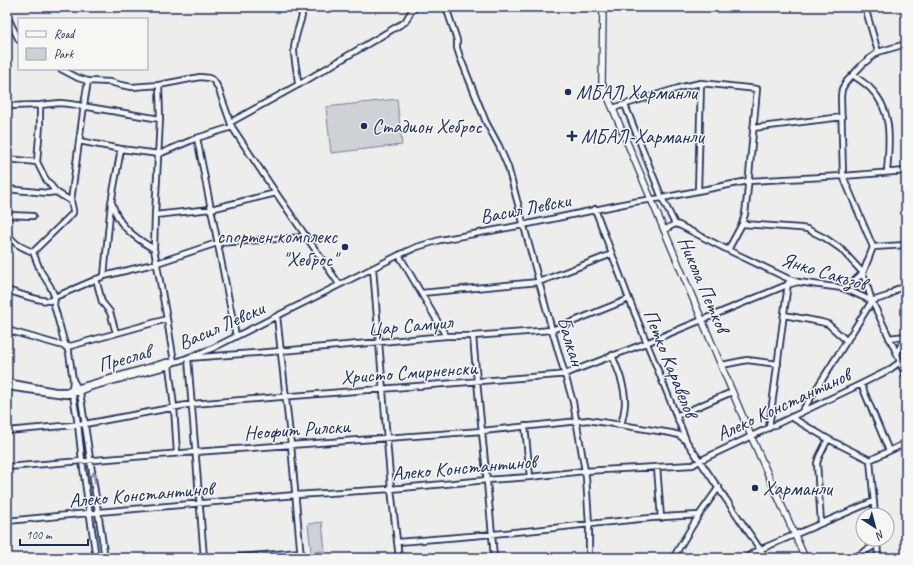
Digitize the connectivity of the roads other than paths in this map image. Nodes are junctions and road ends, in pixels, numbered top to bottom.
1 (299, 7) edge
2 (416, 7) edge
3 (446, 7) edge
4 (603, 7) edge
5 (865, 7) edge
6 (7, 16) edge
7 (18, 38) edge
8 (906, 46) edge
9 (878, 52) junction
10 (63, 70) edge
11 (853, 75) junction
12 (88, 81) junction
13 (701, 83) junction
14 (159, 85) junction
15 (298, 85) junction
16 (40, 105) junction
17 (84, 105) junction
18 (625, 105) junction
19 (7, 106) edge
20 (613, 108) junction
21 (842, 117) junction
22 (160, 119) junction
23 (232, 125) junction
24 (753, 128) junction
25 (197, 138) junction
26 (80, 141) junction
27 (121, 148) junction
28 (159, 154) junction
29 (7, 160) edge
30 (37, 162) junction
31 (906, 171) edge
32 (887, 172) junction
33 (844, 176) junction
34 (748, 182) junction
35 (7, 189) edge
36 (698, 191) junction
37 (56, 192) junction
38 (276, 193) junction
39 (662, 198) junction
40 (651, 200) junction
41 (71, 201) junction
42 (111, 203) junction
43 (211, 209) junction
44 (595, 209) junction
45 (7, 215) edge
46 (155, 215) junction
47 (33, 216) dead end
48 (675, 224) junction
49 (742, 224) junction
50 (523, 225) junction
51 (664, 230) junction
52 (7, 232) edge
53 (306, 237) junction
54 (217, 243) junction
55 (906, 245) edge
56 (873, 247) junction
57 (154, 249) junction
58 (728, 250) junction
59 (33, 252) junction
60 (612, 254) junction
61 (399, 255) junction
62 (157, 262) junction
63 (373, 268) junction
64 (862, 273) junction
65 (104, 276) junction
66 (96, 279) junction
67 (788, 279) junction
68 (539, 282) junction
69 (798, 282) junction
70 (339, 284) junction
71 (787, 285) junction
72 (906, 288) edge
73 (845, 289) junction
74 (7, 290) edge
75 (421, 293) junction
76 (55, 297) junction
77 (629, 299) junction
78 (872, 301) junction
79 (784, 315) junction
80 (277, 316) junction
81 (167, 319) junction
82 (702, 320) junction
83 (7, 330) edge
84 (552, 330) junction
85 (116, 333) junction
86 (236, 336) junction
87 (446, 336) junction
88 (473, 336) junction
89 (905, 336) edge
90 (889, 338) junction
91 (847, 341) junction
92 (380, 343) junction
93 (646, 343) junction
94 (67, 347) junction
95 (281, 351) junction
96 (897, 354) junction
97 (612, 356) junction
98 (188, 358) junction
99 (174, 362) junction
100 (900, 362) junction
101 (778, 364) junction
102 (722, 365) junction
103 (169, 366) junction
104 (565, 374) junction
105 (906, 378) edge
106 (72, 380) junction
107 (477, 381) junction
108 (7, 382) edge
109 (861, 384) junction
110 (7, 387) edge
111 (384, 389) junction
112 (79, 390) junction
113 (72, 392) junction
114 (732, 392) junction
115 (286, 396) junction
116 (192, 404) junction
117 (174, 408) junction
118 (801, 412) junction
119 (676, 416) junction
120 (791, 417) junction
121 (576, 420) junction
122 (78, 424) junction
123 (85, 424) junction
124 (621, 425) junction
125 (524, 426) junction
126 (769, 428) junction
127 (7, 431) edge
128 (482, 431) junction
129 (751, 436) junction
130 (388, 438) junction
131 (828, 439) junction
132 (687, 442) junction
133 (906, 443) edge
134 (292, 445) junction
135 (889, 451) junction
136 (195, 452) junction
137 (177, 453) junction
138 (91, 460) junction
139 (870, 460) junction
140 (82, 461) junction
141 (700, 461) junction
142 (7, 467) edge
143 (657, 467) junction
144 (584, 471) junction
145 (530, 477) junction
146 (487, 480) junction
147 (719, 487) junction
148 (392, 489) junction
149 (296, 495) junction
150 (874, 501) junction
151 (200, 504) junction
152 (874, 507) edge
153 (99, 512) junction
154 (89, 513) junction
155 (699, 515) junction
156 (661, 518) junction
157 (7, 521) edge
158 (821, 523) junction
159 (589, 524) junction
160 (492, 534) junction
161 (795, 534) junction
162 (397, 542) junction
163 (870, 547) edge
164 (877, 547) edge
165 (761, 549) junction
166 (301, 552) junction
167 (96, 558) edge
168 (105, 558) edge
169 (204, 558) edge
170 (229, 558) edge
171 (301, 558) edge
172 (399, 558) edge
173 (494, 558) edge
174 (589, 558) edge
175 (673, 558) edge
176 (746, 558) edge
177 (766, 558) edge
178 (805, 558) edge
179 (854, 558) edge
180 (878, 558) edge

1 - 15 street
2 - 15 street
3 - 50 street, Балкан
4 - 20 street, Никола Петков
5 - 9 street
6 - 7 street
8 - 9 street
9 - 11 street
10 - 12 street
11 - 21 street
11 - 32 street
12 - 14 street
12 - 17 street
13 - 18 street
13 - 24 street
13 - 36 street
14 - 22 street
14 - 23 street
15 - 23 street
16 - 17 street
16 - 19 street
16 - 30 street
17 - 22 street
17 - 26 street
18 - 20 street
18 - 39 street
20 - 40 street, Никола Петков
21 - 24 street
21 - 33 street
22 - 28 street
23 - 25 street
23 - 38 street
24 - 34 street
25 - 28 street
25 - 43 street
26 - 27 street
26 - 41 street
27 - 28 street
27 - 42 street
28 - 46 street
29 - 30 street
30 - 37 street
31 - 32 street, Васил Левски
32 - 33 street, Васил Левски
33 - 34 street, Васил Левски
33 - 56 street
34 - 36 street, Васил Левски
34 - 49 street
35 - 37 street
36 - 39 street, Васил Левски
37 - 41 street
38 - 43 street
38 - 53 street
39 - 40 street, Васил Левски
39 - 48 street
40 - 44 street, Васил Левски
40 - 51 street, Никола Петков
41 - 59 street
42 - 57 street
42 - 65 street
43 - 46 street
43 - 54 street
44 - 50 street, Васил Левски
44 - 60 street, Петко Каравелов
45 - 47 street
46 - 57 street
48 - 51 street
48 - 58 street, Янко Сакъзов
49 - 58 street
49 - 64 street
50 - 61 street, Васил Левски
50 - 68 street, Балкан
51 - 82 street, Никола Петков
52 - 59 street
53 - 54 street
53 - 70 street
54 - 62 street
54 - 86 street
55 - 56 street
56 - 64 street
57 - 62 street
58 - 67 street, Янко Сакъзов
59 - 76 street
60 - 68 street
60 - 77 street, Петко Каравелов
61 - 63 street, Васил Левски
61 - 75 street
62 - 65 street
62 - 81 street
63 - 70 street, Васил Левски
63 - 92 street
64 - 73 street
64 - 78 street
65 - 66 street
66 - 76 street
66 - 85 street
67 - 69 street, Янко Сакъзов
67 - 71 street
68 - 75 street
68 - 84 street, Балкан
69 - 71 street, Христо Смирненски
69 - 73 street, Янко Сакъзов
70 - 80 street, Васил Левски
71 - 79 street
71 - 82 street, Христо Смирненски
72 - 78 street
73 - 78 street, Янко Сакъзов
74 - 76 street
75 - 87 street
76 - 94 street
77 - 84 street, Цар Самуил
77 - 93 street, Петко Каравелов
78 - 90 street, Янко Сакъзов
78 - 91 street
79 - 91 street
79 - 101 street
80 - 86 street, Васил Левски
80 - 95 street
81 - 85 street
81 - 99 street
82 - 93 street, Христо Смирненски
82 - 102 street, Никола Петков
83 - 94 street
84 - 88 street, Цар Самуил
84 - 104 street, Балкан
85 - 94 street
86 - 98 street, Васил Левски
87 - 88 street, Цар Самуил
87 - 92 street, Цар Самуил
88 - 107 street
89 - 90 street
89 - 96 street
90 - 96 street, Янко Сакъзов
91 - 118 street
92 - 95 street, Цар Самуил
92 - 111 street
93 - 97 street, Христо Смирненски
93 - 119 street, Петко Каравелов
94 - 106 street
95 - 98 street, Цар Самуил
95 - 115 street
96 - 100 street, Янко Сакъзов
97 - 104 street, Христо Смирненски
97 - 124 street
98 - 99 street, Васил Левски
98 - 116 street
99 - 103 street, Преслав
99 - 112 street, Преслав
100 - 105 street, Янко Сакъзов
100 - 109 street, Алеко Константинов
101 - 102 street
101 - 126 street
102 - 114 street, Никола Петков
103 - 112 street, Преслав
103 - 117 street
104 - 107 street, Христо Смирненски
104 - 121 street, Балкан
106 - 112 street
106 - 113 street
107 - 111 street, Христо Смирненски
107 - 128 street
108 - 113 street, Преслав
109 - 118 street, Алеко Константинов
109 - 135 street
110 - 113 street, Преслав
111 - 115 street, Христо Смирненски
111 - 130 street
112 - 113 street, Преслав
112 - 123 street
113 - 122 street
114 - 119 street
114 - 129 street, Никола Петков
115 - 116 street, Христо Смирненски
115 - 134 street
116 - 117 street, Христо Смирненски
116 - 136 street
117 - 123 street, Христо Смирненски
117 - 137 street
118 - 120 street, Алеко Константинов
119 - 132 street, Петко Каравелов
120 - 126 street, Алеко Константинов
120 - 131 street
121 - 124 street, Неофит Рилски
121 - 125 street, Неофит Рилски
121 - 144 street, Балкан
122 - 123 street, Христо Смирненски
122 - 127 street, Христо Смирненски
122 - 140 street
123 - 138 street
124 - 132 street, Неофит Рилски
125 - 128 street, Неофит Рилски
125 - 145 street
126 - 129 street, Алеко Константинов
128 - 130 street, Неофит Рилски
128 - 146 street
129 - 141 street, Алеко Константинов
129 - 161 street, Никола Петков
130 - 134 street, Неофит Рилски
130 - 148 street
131 - 139 street
131 - 158 street
132 - 141 street, Петко Каравелов
133 - 135 street
134 - 136 street, Неофит Рилски
134 - 149 street
135 - 139 street
136 - 137 street, Неофит Рилски
136 - 151 street
137 - 138 street, Неофит Рилски
138 - 140 street, Неофит Рилски
153 -> 138 street
139 - 150 street
140 - 142 street, Неофит Рилски
140 - 154 street
141 - 143 street, Алеко Константинов
141 - 147 street, Петко Каравелов
143 - 144 street, Алеко Константинов
143 - 156 street
144 - 145 street, Алеко Константинов
144 - 159 street, Балкан
145 - 146 street, Алеко Константинов
146 - 148 street, Алеко Константинов
146 - 160 street
147 - 155 street
147 - 165 street, Петко Каравелов
148 - 149 street, Алеко Константинов
148 - 162 street
149 - 151 street, Алеко Константинов
149 - 166 street
150 - 152 street
150 - 158 street
151 - 153 street, Алеко Константинов
151 - 169 street
153 - 154 street, Алеко Константинов
153 - 168 street
154 - 157 street, Алеко Константинов
154 - 167 street
155 - 156 street
155 - 175 street
156 - 159 street
158 - 161 street
159 - 160 street
159 - 174 street, Балкан
160 - 162 street
160 - 173 street
161 - 165 street
161 - 178 street, Никола Петков
162 - 172 street
163 - 179 street
164 - 180 street
165 - 176 street
165 - 177 street, Петко Каравелов
166 - 170 street
166 - 171 street

